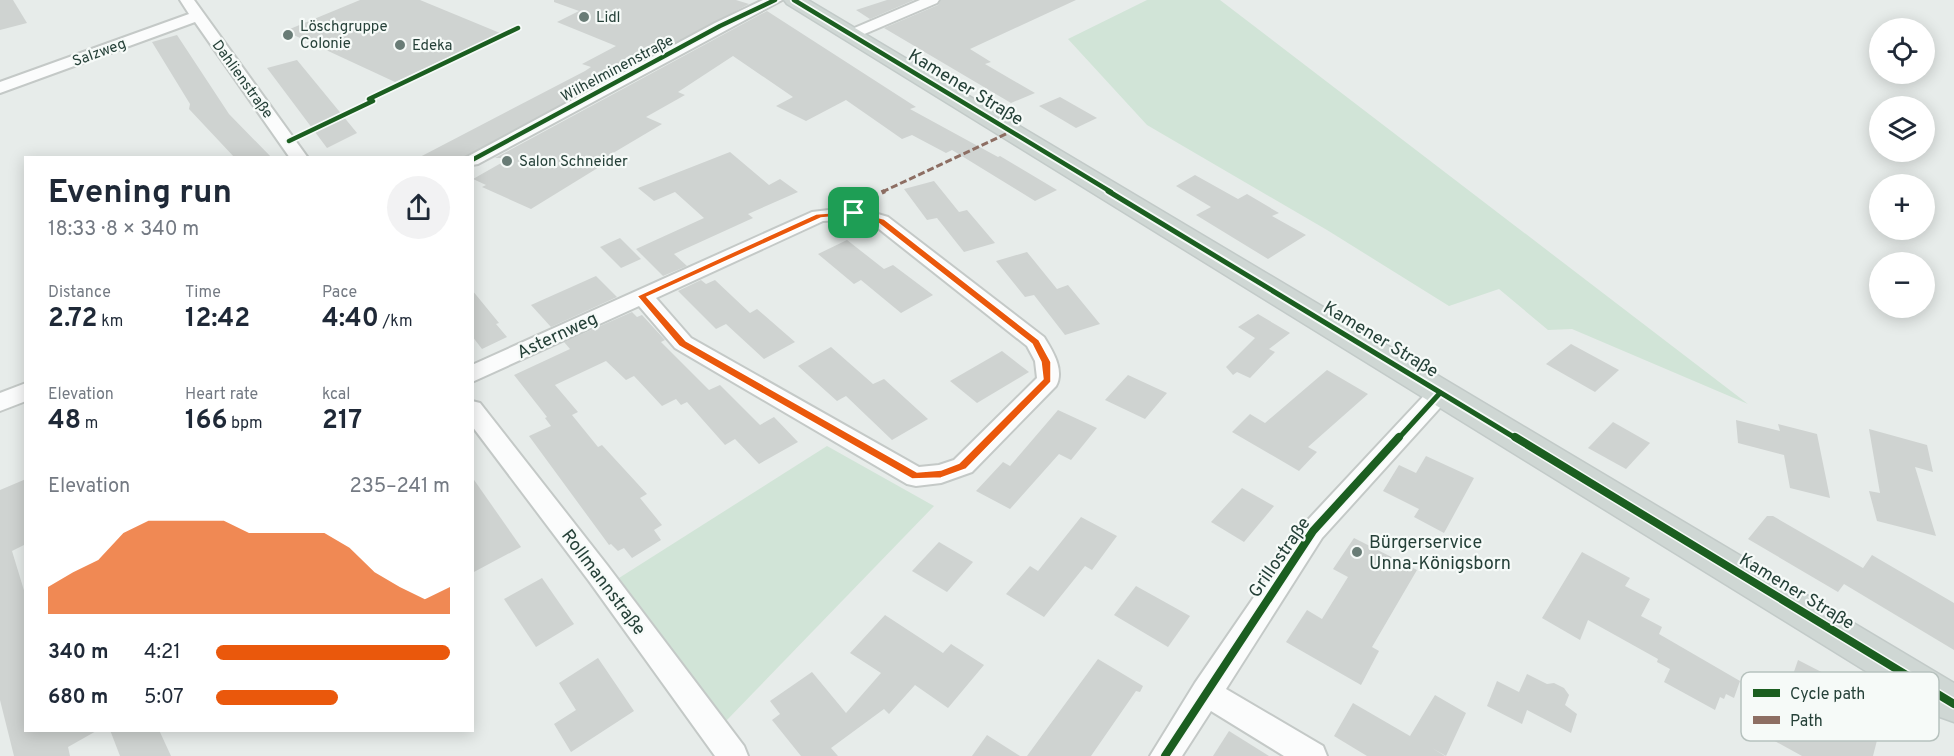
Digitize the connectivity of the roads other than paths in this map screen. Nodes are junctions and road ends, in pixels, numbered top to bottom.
1 (187, 0) edge
2 (775, 0) edge
3 (794, 0) edge
4 (932, 0) edge
5 (197, 16) junction
6 (850, 35) junction
7 (0, 88) edge
8 (298, 156) edge
9 (474, 159) edge
10 (642, 296) junction
11 (474, 373) edge
12 (24, 391) edge
13 (1440, 393) junction
14 (0, 404) edge
15 (474, 412) edge
16 (1901, 672) edge
17 (1205, 692) junction
18 (1939, 695) edge
19 (1954, 704) edge
20 (733, 756) edge
21 (1165, 756) edge
22 (1312, 756) edge

1 - 5 street, Dahlienstraße
2 - 9 street, Wilhelminenstraße
3 - 6 main road, Kamener Straße
4 - 6 street
5 - 7 street, Salzweg
5 - 8 street, Dahlienstraße
6 - 13 main road, Kamener Straße
10 - 10 street, Asternweg
10 - 11 street, Asternweg
12 - 14 street
13 - 16 main road, Kamener Straße
13 - 17 street, Grillostraße
15 - 20 street, Rollmannstraße
17 - 21 street, Grillostraße
17 - 22 street
18 - 19 main road, Kamener Straße

